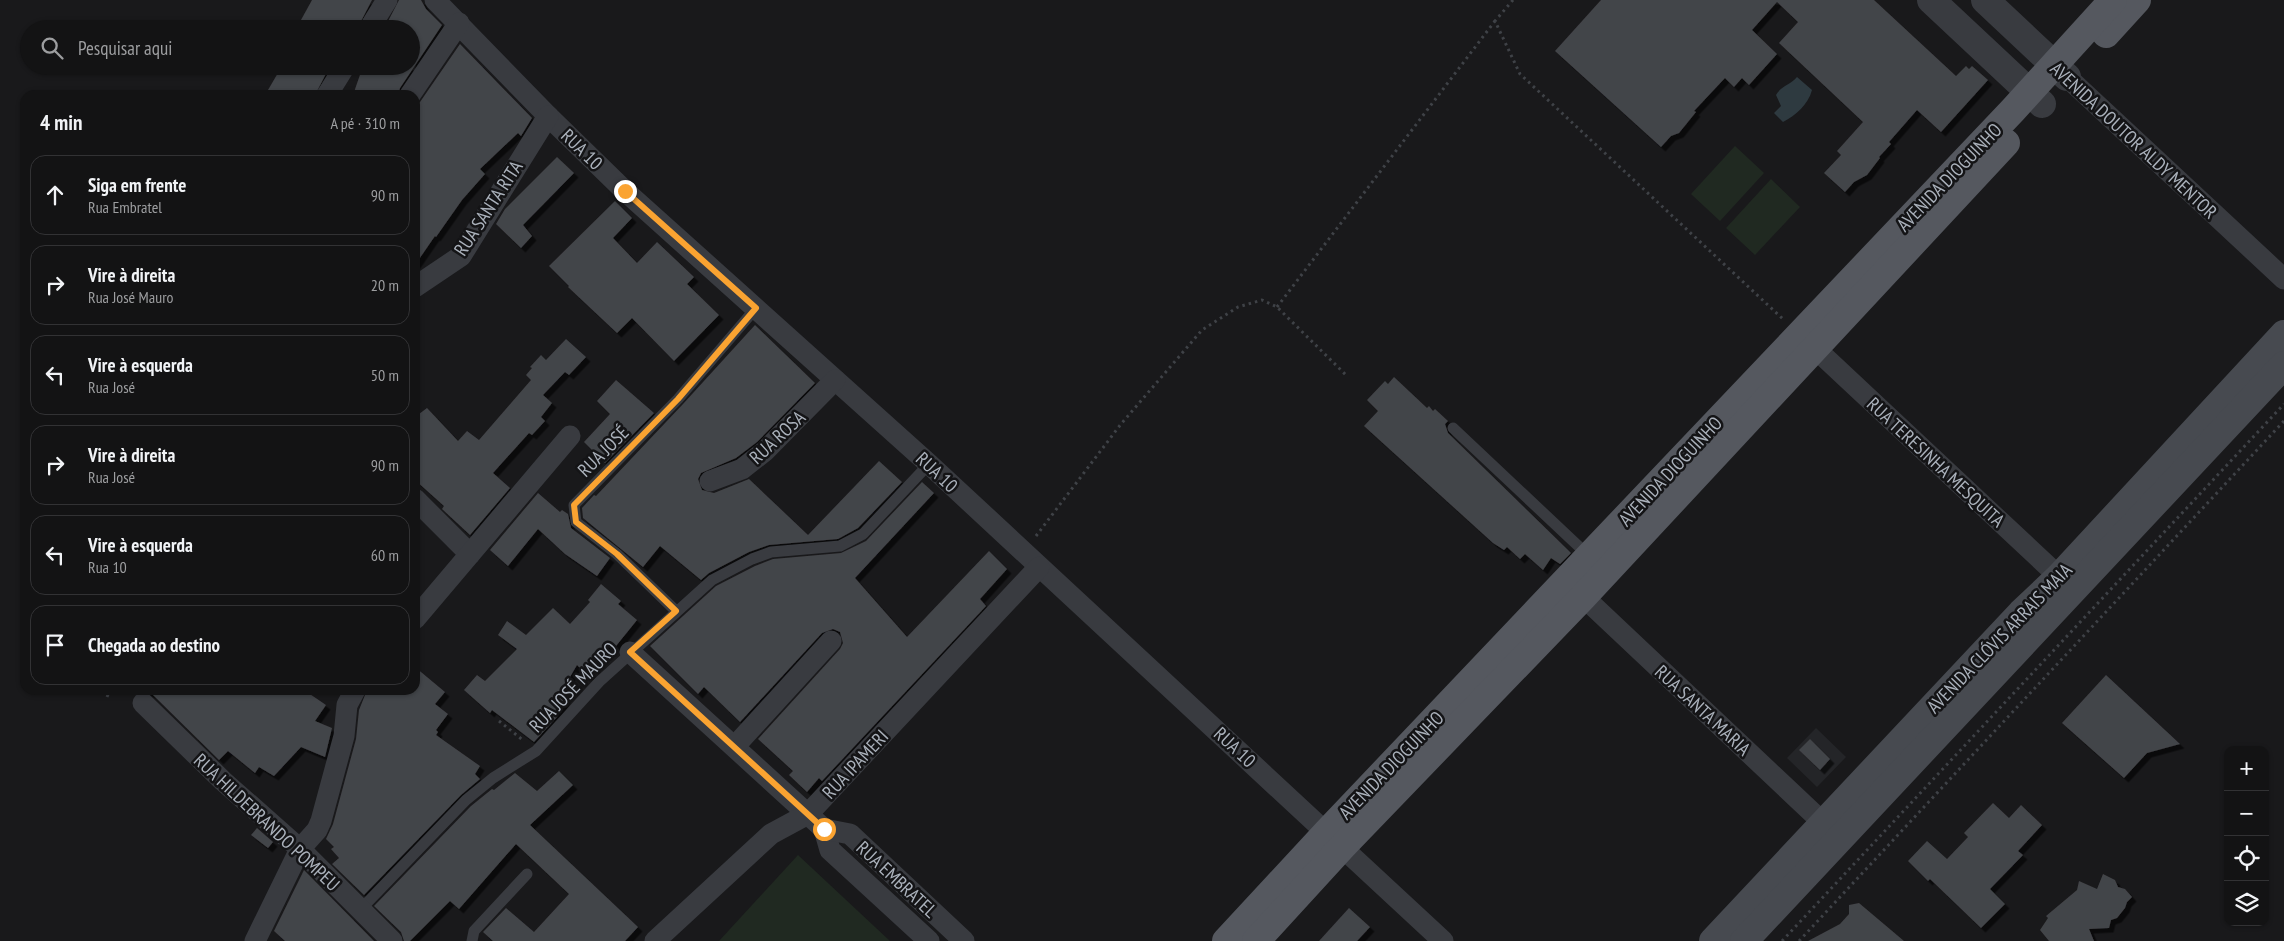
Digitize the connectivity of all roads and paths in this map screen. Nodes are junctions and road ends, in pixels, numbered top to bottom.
1 (387, 0) edge
2 (435, 0) edge
3 (1513, 0) edge
4 (1931, 0) edge
5 (1985, 0) edge
6 (2114, 0) edge
7 (2137, 0) edge
8 (375, 20) edge
9 (1495, 21) junction
10 (459, 23) junction
11 (2060, 72) junction
12 (339, 75) edge
13 (330, 90) edge
14 (413, 90) edge
15 (2036, 98) junction
16 (548, 116) junction
17 (2284, 279) edge
18 (420, 284) edge
19 (756, 308) junction
20 (1277, 308) junction
21 (2284, 334) edge
22 (1807, 341) junction
23 (2284, 366) edge
24 (1346, 375) dead end
25 (835, 380) junction
26 (2284, 404) edge
27 (2284, 421) edge
28 (1453, 428) dead end
29 (570, 436) dead end
30 (929, 464) junction
31 (710, 481) dead end
32 (420, 504) edge
33 (470, 554) junction
34 (1590, 557) junction
35 (1032, 560) junction
36 (2066, 583) junction
37 (1575, 589) junction
38 (676, 611) junction
39 (420, 613) edge
40 (831, 642) dead end
41 (630, 652) junction
42 (350, 695) edge
43 (143, 703) dead end
44 (499, 721) dead end
45 (735, 746) junction
46 (536, 751) junction
47 (808, 814) junction
48 (824, 829) junction
49 (1832, 831) junction
50 (1334, 839) junction
51 (300, 849) junction
52 (527, 874) dead end
53 (360, 910) junction
54 (255, 941) edge
55 (392, 941) edge
56 (472, 941) edge
57 (655, 941) edge
58 (929, 941) edge
59 (964, 941) edge
60 (1226, 941) edge
61 (1256, 941) edge
62 (1443, 941) edge
63 (1713, 941) edge
64 (1744, 941) edge
65 (1782, 941) edge
66 (1798, 941) edge

1 - 8 street
2 - 10 street, RUA 10
3 - 9 path
4 - 15 street, AVENIDA DOUTOR ALDY MENTOR
5 - 11 street, AVENIDA DOUTOR ALDY MENTOR
6 - 11 main road, AVENIDA DIOGUINHO
7 - 11 main road, AVENIDA DIOGUINHO
9 - 20 path
9 - 22 path
10 - 14 street
10 - 16 street, RUA 10
11 - 15 main road, AVENIDA DIOGUINHO
11 - 17 street, AVENIDA DOUTOR ALDY MENTOR
12 - 13 street
15 - 22 main road, AVENIDA DIOGUINHO
16 - 18 street, RUA SANTA RITA
16 - 19 street, RUA 10
19 - 25 street, RUA 10
19 - 38 lane, RUA JOSÉ
20 - 24 path
20 - 35 path
21 - 36 main road, AVENIDA CLÓVIS ARRAIS MAIA
22 - 34 main road, AVENIDA DIOGUINHO
22 - 36 street, RUA TERESINHA MESQUITA
22 - 37 main road, AVENIDA DIOGUINHO
23 - 36 main road, AVENIDA CLÓVIS ARRAIS MAIA
25 - 30 street, RUA 10
25 - 31 street, RUA ROSA
26 - 65 path
27 - 66 path
28 - 34 lane
29 - 33 street
30 - 35 street, RUA 10
30 - 38 lane, RUA JOSÉ MAURO
32 - 33 street
33 - 39 street
34 - 37 main road, AVENIDA DIOGUINHO
35 - 47 street, RUA IPAMERI
35 - 50 street, RUA 10
36 - 49 main road, AVENIDA CLÓVIS ARRAIS MAIA
37 - 49 street, RUA SANTA MARIA
37 - 50 main road, AVENIDA DIOGUINHO
38 - 41 lane, RUA JOSÉ MAURO
40 - 45 street
41 - 45 street, RUA EMBRATEL
41 - 46 lane, RUA JOSÉ MAURO
42 - 51 street
43 - 51 street, RUA HILDEBRANDO POMPEU
44 - 46 path
45 - 47 street, RUA EMBRATEL
46 - 53 lane, RUA JOSÉ MAURO
47 - 48 street, RUA EMBRATEL
47 - 57 street, RUA IPAMERI
48 - 58 street, RUA EMBRATEL
48 - 59 street, RUA EMBRATEL
49 - 63 main road, AVENIDA CLÓVIS ARRAIS MAIA
49 - 64 main road, AVENIDA CLÓVIS ARRAIS MAIA
50 - 60 main road, AVENIDA DIOGUINHO
50 - 61 main road, AVENIDA DIOGUINHO
50 - 62 street, RUA 10
51 - 53 street, RUA HILDEBRANDO POMPEU
51 - 54 street
52 - 56 lane
53 - 55 street, RUA HILDEBRANDO POMPEU

